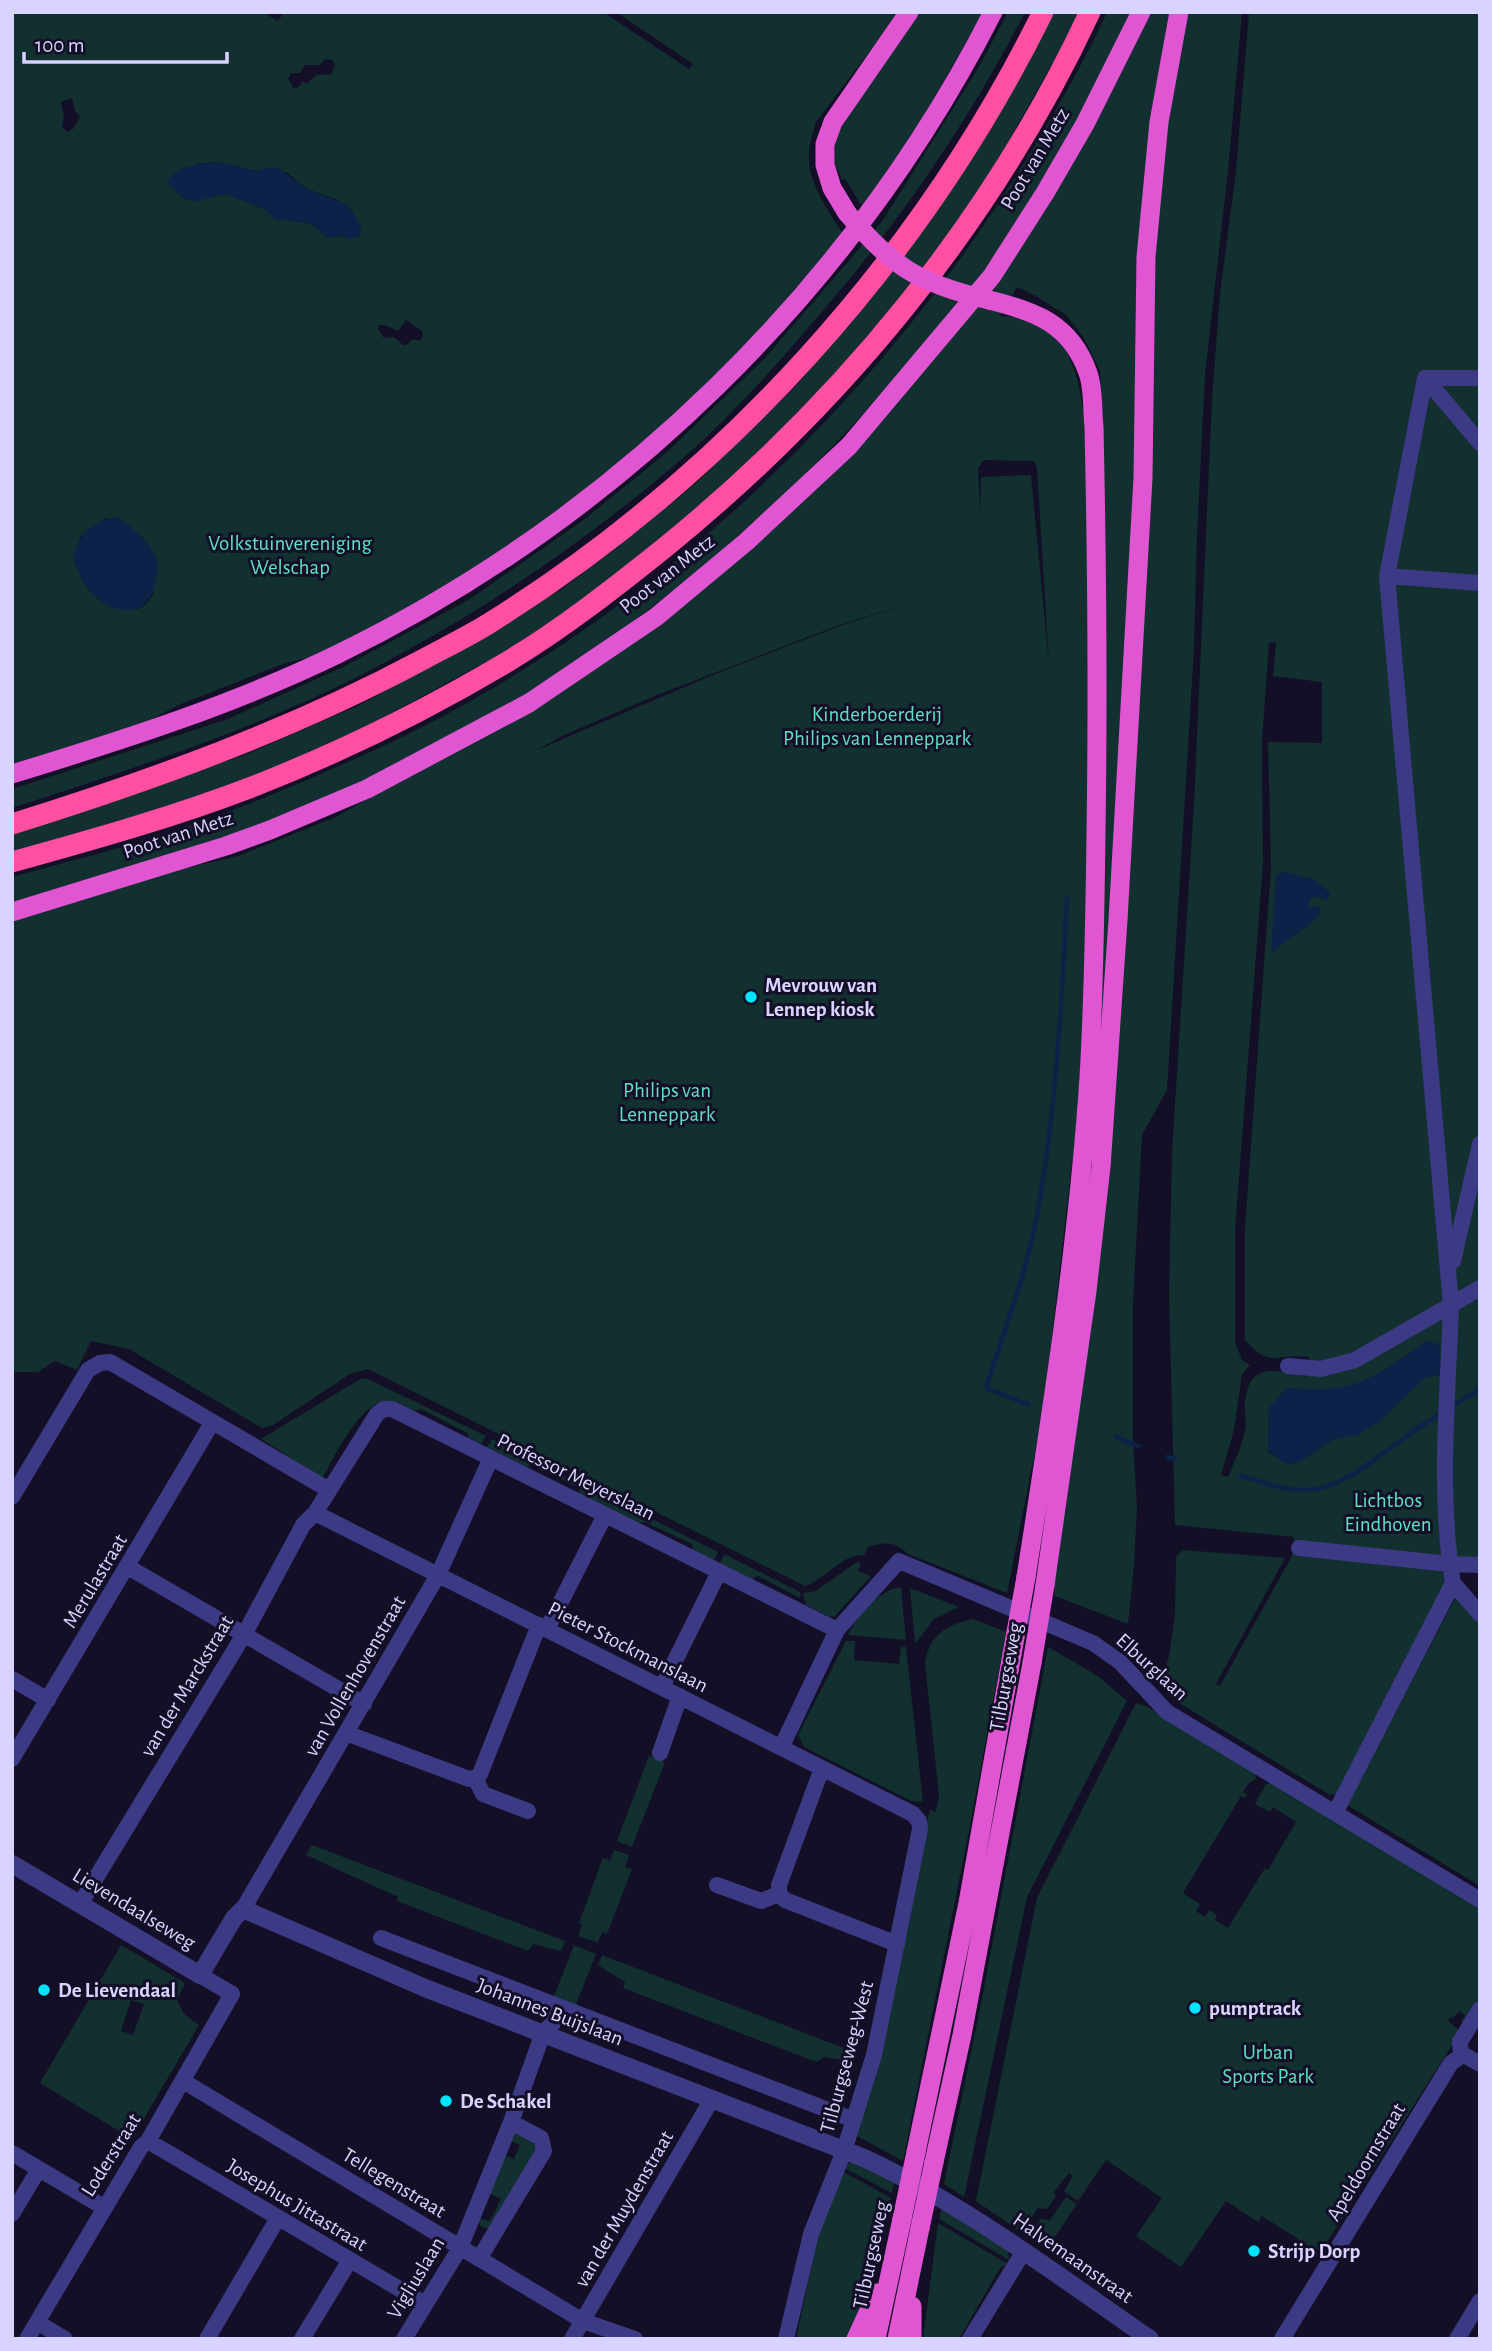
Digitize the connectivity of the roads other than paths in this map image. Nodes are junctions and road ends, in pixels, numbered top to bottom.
1 (909, 12) edge
2 (993, 12) edge
3 (1043, 12) edge
4 (1090, 12) edge
5 (1141, 12) edge
6 (1179, 12) edge
7 (1424, 378) junction
8 (1480, 378) edge
9 (1480, 443) edge
10 (1387, 576) junction
11 (1480, 583) edge
12 (12, 774) edge
13 (12, 824) edge
14 (12, 862) edge
15 (12, 912) edge
16 (1480, 1144) edge
17 (1091, 1165) junction
18 (1449, 1279) junction
19 (1480, 1288) edge
20 (1451, 1305) junction
21 (1288, 1366) dead end
22 (212, 1423) junction
23 (491, 1458) junction
24 (329, 1490) junction
25 (12, 1497) edge
26 (315, 1513) junction
27 (605, 1515) junction
28 (1299, 1548) dead end
29 (1450, 1564) junction
30 (1480, 1565) edge
31 (128, 1567) junction
32 (719, 1572) junction
33 (438, 1574) junction
34 (1453, 1583) junction
35 (1480, 1614) edge
36 (543, 1627) junction
37 (837, 1630) junction
38 (244, 1633) junction
39 (12, 1679) edge
40 (662, 1687) junction
41 (680, 1696) junction
42 (48, 1700) junction
43 (364, 1704) junction
44 (346, 1733) junction
45 (782, 1748) junction
46 (659, 1753) dead end
47 (12, 1759) edge
48 (822, 1768) junction
49 (475, 1778) junction
50 (528, 1811) dead end
51 (1335, 1813) junction
52 (919, 1821) joint
53 (12, 1864) edge
54 (718, 1885) dead end
55 (779, 1894) junction
56 (1480, 1900) edge
57 (80, 1904) junction
58 (243, 1909) junction
59 (381, 1938) dead end
60 (897, 1944) junction
61 (200, 1975) junction
62 (232, 1994) joint
63 (559, 2007) junction
64 (1480, 2009) edge
65 (543, 2033) junction
66 (1461, 2056) junction
67 (1480, 2064) edge
68 (183, 2081) junction
69 (712, 2099) junction
70 (854, 2120) junction
71 (511, 2122) junction
72 (148, 2141) junction
73 (844, 2151) junction
74 (12, 2153) edge
75 (39, 2169) junction
76 (105, 2208) junction
77 (12, 2214) edge
78 (969, 2214) joint
79 (278, 2218) junction
80 (460, 2248) junction
81 (1024, 2251) junction
82 (894, 2256) junction
83 (479, 2259) junction
84 (350, 2260) junction
85 (913, 2263) junction
86 (1480, 2301) edge
87 (425, 2304) junction
88 (38, 2319) junction
89 (583, 2321) junction
90 (27, 2339) edge
91 (65, 2339) edge
92 (207, 2339) edge
93 (302, 2339) edge
94 (404, 2339) edge
95 (572, 2339) edge
96 (635, 2339) edge
97 (786, 2339) edge
98 (856, 2339) edge
99 (876, 2339) edge
100 (897, 2339) edge
101 (912, 2339) edge
102 (970, 2339) edge
103 (1150, 2339) edge
104 (1282, 2339) edge
105 (1457, 2339) edge

1 - 17 highway, bridge
2 - 12 highway
3 - 13 highway
4 - 14 highway, Poot van Metz
5 - 15 highway, Poot van Metz
6 - 17 highway
7 - 8 street
7 - 9 street
7 - 10 street
10 - 11 street
10 - 18 street
16 - 18 street
17 - 82 highway, Tilburgseweg, bridge
17 - 85 highway, Tilburgseweg, bridge
18 - 20 street
19 - 20 street
20 - 21 street
20 - 29 street
22 - 24 street
22 - 25 street
22 - 31 street, Merulastraat
23 - 24 street, Professor Meyerslaan
23 - 27 street, Professor Meyerslaan
23 - 33 street, van Vollenhovenstraat
24 - 26 street, van der Marckstraat
26 - 33 street, Pieter Stockmanslaan
26 - 38 street, van der Marckstraat
27 - 32 street, Professor Meyerslaan
27 - 36 street
28 - 29 street
29 - 30 street
29 - 34 street
31 - 38 street
31 - 42 street, Merulastraat
32 - 37 street, Professor Meyerslaan
32 - 40 street
33 - 36 street, Pieter Stockmanslaan
33 - 43 street, van Vollenhovenstraat
34 - 35 street
34 - 51 street
36 - 40 street, Pieter Stockmanslaan
36 - 49 street
37 - 45 street
37 - 51 street, Elburglaan
38 - 43 street
38 - 57 street, van der Marckstraat
39 - 42 street
40 - 41 street, Pieter Stockmanslaan
41 - 45 street, Pieter Stockmanslaan
41 - 46 street
42 - 47 street, Merulastraat
43 - 44 street, van Vollenhovenstraat
44 - 49 street
44 - 58 street, van Vollenhovenstraat
45 - 48 street, Pieter Stockmanslaan
48 - 52 street, Pieter Stockmanslaan
48 - 55 street
49 - 50 street
51 - 56 street, Elburglaan
52 - 60 street, Tilburgseweg-West
53 - 57 street, Lievendaalseweg
54 - 55 street
55 - 60 street
57 - 61 street, Lievendaalseweg
58 - 61 street
58 - 65 street, Johannes Buijslaan
59 - 63 street, Johannes Buijslaan
60 - 70 street, Tilburgseweg-West
61 - 62 street, Lievendaalseweg
62 - 68 street, Loderstraat
63 - 65 street, Vigliuslaan
63 - 70 street, Johannes Buijslaan
64 - 66 street, Apeldoornstraat
65 - 69 street, Johannes Buijslaan
65 - 71 street, Vigliuslaan
66 - 67 street
66 - 104 street, Apeldoornstraat
68 - 72 street, Loderstraat
68 - 80 street, Tellegenstraat
69 - 73 street, Johannes Buijslaan
69 - 89 street, van der Muydenstraat
70 - 73 street, Tilburgseweg-West
71 - 80 street, Vigliuslaan
71 - 83 street
72 - 76 street, Loderstraat
72 - 79 street, Josephus Jittastraat
73 - 78 street, Tilburgseweg
73 - 97 street, Tilburgseweg-West
74 - 75 street
75 - 76 street
75 - 77 street
76 - 88 street, Loderstraat
78 - 81 street, Halvemaanstraat
79 - 84 street, Josephus Jittastraat
79 - 92 street
80 - 83 street, Tellegenstraat
80 - 87 street, Vigliuslaan
81 - 102 street
81 - 103 street, Halvemaanstraat
82 - 98 highway
82 - 99 highway, Tilburgseweg
83 - 89 street, Tellegenstraat
84 - 87 street, Josephus Jittastraat
84 - 93 street
85 - 100 highway, Tilburgseweg
85 - 101 highway
86 - 105 street
87 - 94 street, Vigliuslaan
88 - 90 street, Loderstraat
88 - 91 street
89 - 95 street, van der Muydenstraat
89 - 96 street, Tellegenstraat

